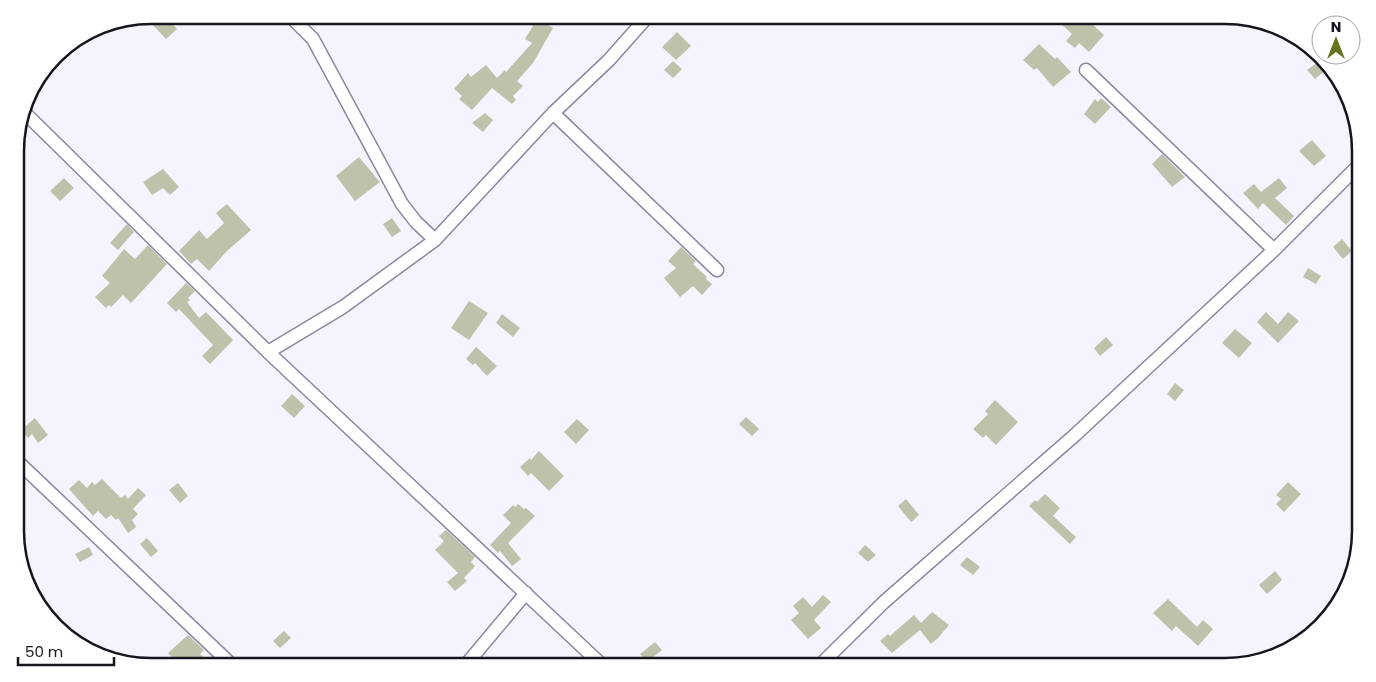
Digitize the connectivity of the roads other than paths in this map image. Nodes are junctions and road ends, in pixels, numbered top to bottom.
1 (298, 24) edge
2 (640, 24) edge
3 (1086, 70) dead end
4 (553, 114) junction
5 (28, 117) edge
6 (1352, 172) edge
7 (435, 240) junction
8 (1274, 250) junction
9 (717, 270) dead end
10 (268, 352) junction
11 (24, 468) edge
12 (526, 593) junction
13 (225, 658) edge
14 (472, 658) edge
15 (595, 658) edge
16 (827, 658) edge

1 - 7 street
2 - 4 street
3 - 8 street
4 - 7 street
4 - 9 street
5 - 10 street
6 - 8 street
7 - 10 street
8 - 16 street
10 - 12 street
11 - 13 street
12 - 14 street
12 - 15 street

